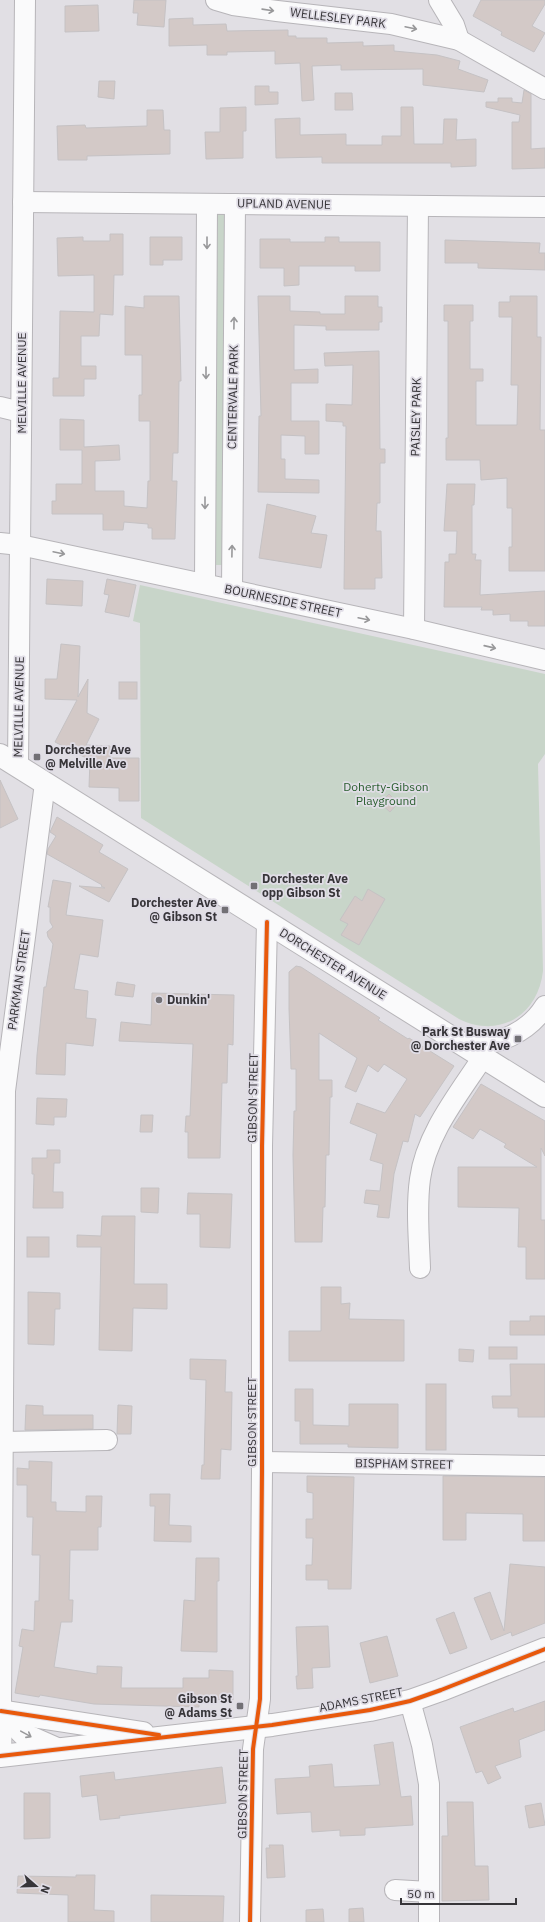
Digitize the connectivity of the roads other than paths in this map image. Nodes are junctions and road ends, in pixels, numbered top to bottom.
1 (25, 0) edge
2 (216, 0) edge
3 (439, 0) edge
4 (459, 40) junction
5 (545, 89) edge
6 (23, 202) junction
7 (207, 204) junction
8 (235, 204) junction
9 (418, 206) junction
10 (545, 207) edge
11 (0, 407) edge
12 (21, 412) junction
13 (0, 543) edge
14 (20, 545) junction
15 (205, 584) junction
16 (232, 590) junction
17 (414, 629) junction
18 (545, 660) edge
19 (0, 755) edge
20 (18, 766) junction
21 (45, 783) junction
22 (267, 922) junction
23 (545, 1006) edge
24 (475, 1052) junction
25 (545, 1096) edge
26 (420, 1268) dead end
27 (107, 1440) dead end
28 (2, 1442) junction
29 (262, 1462) junction
30 (545, 1466) edge
31 (545, 1649) edge
32 (410, 1701) junction
33 (1, 1711) edge
34 (256, 1726) junction
35 (172, 1737) junction
36 (58, 1749) junction
37 (0, 1756) edge
38 (396, 1890) dead end
39 (429, 1892) junction
40 (250, 1922) edge
41 (429, 1922) edge

1 - 6 street, MELVILLE AVENUE
2 -> 4 street, WELLESLEY PARK
3 - 4 street
4 - 5 street, WELLESLEY PARK
6 - 7 street, UPLAND AVENUE
6 - 12 street, MELVILLE AVENUE
7 - 8 street, UPLAND AVENUE
7 -> 15 street
8 - 9 street, UPLAND AVENUE
16 -> 8 street, CENTERVALE PARK
9 - 10 street, UPLAND AVENUE
9 - 17 street, PAISLEY PARK
11 - 12 street
12 - 14 street, MELVILLE AVENUE
13 - 14 street, BOURNESIDE STREET
14 -> 15 street, BOURNESIDE STREET
14 - 20 street, MELVILLE AVENUE
15 - 16 street, BOURNESIDE STREET
16 -> 17 street, BOURNESIDE STREET
17 -> 18 street, BOURNESIDE STREET
19 - 20 main road, DORCHESTER AVENUE
20 - 21 main road, DORCHESTER AVENUE
21 - 22 main road, DORCHESTER AVENUE
21 - 28 street, PARKMAN STREET
22 - 24 main road, DORCHESTER AVENUE
22 - 29 street, GIBSON STREET
23 - 24 street
24 - 25 main road, DORCHESTER AVENUE
24 - 26 street
27 - 28 street
28 - 33 street, PARKMAN STREET
29 - 30 street, BISPHAM STREET
29 - 34 street, GIBSON STREET
31 - 32 main road, ADAMS STREET
32 - 34 main road, ADAMS STREET
32 - 39 street
33 - 35 main road, ADAMS STREET
33 -> 36 main road, ADAMS STREET
33 - 37 main road, PARKMAN STREET
34 - 35 main road, ADAMS STREET
34 - 40 street, GIBSON STREET
35 - 36 main road, ADAMS STREET
36 - 37 main road, ADAMS STREET
38 - 39 street
39 - 41 street

